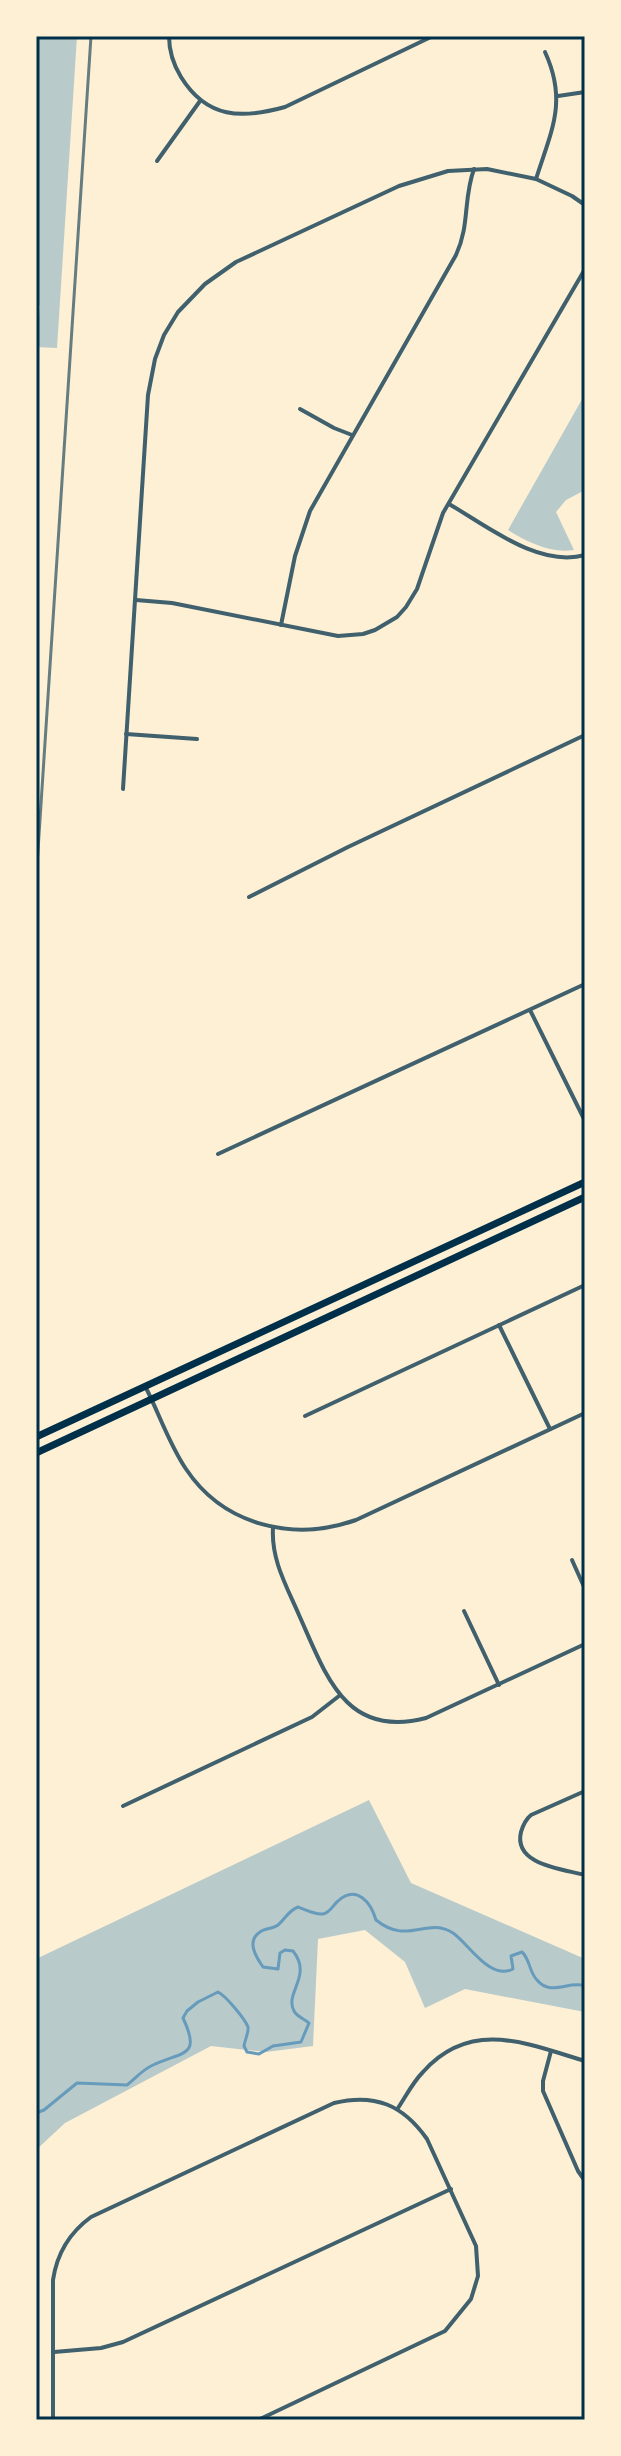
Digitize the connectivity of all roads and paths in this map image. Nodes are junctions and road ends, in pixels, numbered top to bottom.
1 (169, 36) edge
2 (433, 36) edge
3 (545, 52) dead end
4 (585, 92) edge
5 (558, 96) junction
6 (200, 101) junction
7 (157, 161) dead end
8 (474, 169) junction
9 (536, 179) junction
10 (585, 205) edge
11 (585, 269) edge
12 (300, 409) dead end
13 (352, 435) junction
14 (449, 504) junction
15 (585, 555) edge
16 (136, 600) junction
17 (281, 625) junction
18 (126, 734) junction
19 (585, 735) edge
20 (197, 739) dead end
21 (123, 789) dead end
22 (249, 897) dead end
23 (585, 984) edge
24 (530, 1010) junction
25 (585, 1121) edge
26 (218, 1154) dead end
27 (585, 1182) edge
28 (585, 1197) edge
29 (585, 1285) edge
30 (499, 1325) junction
31 (145, 1386) junction
32 (151, 1398) junction
33 (585, 1413) edge
34 (305, 1416) dead end
35 (550, 1429) junction
36 (36, 1437) edge
37 (36, 1453) edge
38 (273, 1528) junction
39 (572, 1560) dead end
40 (585, 1589) edge
41 (464, 1611) dead end
42 (585, 1644) edge
43 (499, 1685) junction
44 (339, 1696) junction
45 (585, 1791) edge
46 (123, 1806) dead end
47 (585, 1875) edge
48 (551, 2051) junction
49 (585, 2061) edge
50 (398, 2108) junction
51 (585, 2181) edge
52 (451, 2189) junction
53 (54, 2352) junction
54 (270, 2418) edge
55 (53, 2420) edge
56 (258, 2420) edge

1 - 6 street
2 - 6 street
3 - 5 street
4 - 5 street
5 - 9 street
6 - 7 street
8 - 9 street
8 - 13 street
8 - 16 street
9 - 10 street
11 - 14 street
12 - 13 street
13 - 17 street
14 - 15 street
14 - 17 street
16 - 17 street
16 - 18 street
18 - 20 street
18 - 21 street
19 - 22 street
23 - 24 street
24 - 25 street
24 - 26 street
27 - 31 highway
28 - 32 highway
29 - 30 street
30 - 34 street
30 - 35 street
31 - 32 street
31 - 36 highway
32 - 37 highway
32 - 38 street
33 - 35 street
35 - 38 street
38 - 44 street
39 - 40 street
41 - 43 street
42 - 43 street
43 - 44 street
44 - 46 street
45 - 47 street
48 - 49 street
48 - 50 street
48 - 51 street
50 - 52 street
50 - 53 street
52 - 53 street
52 - 54 street
53 - 55 street
54 - 56 street

